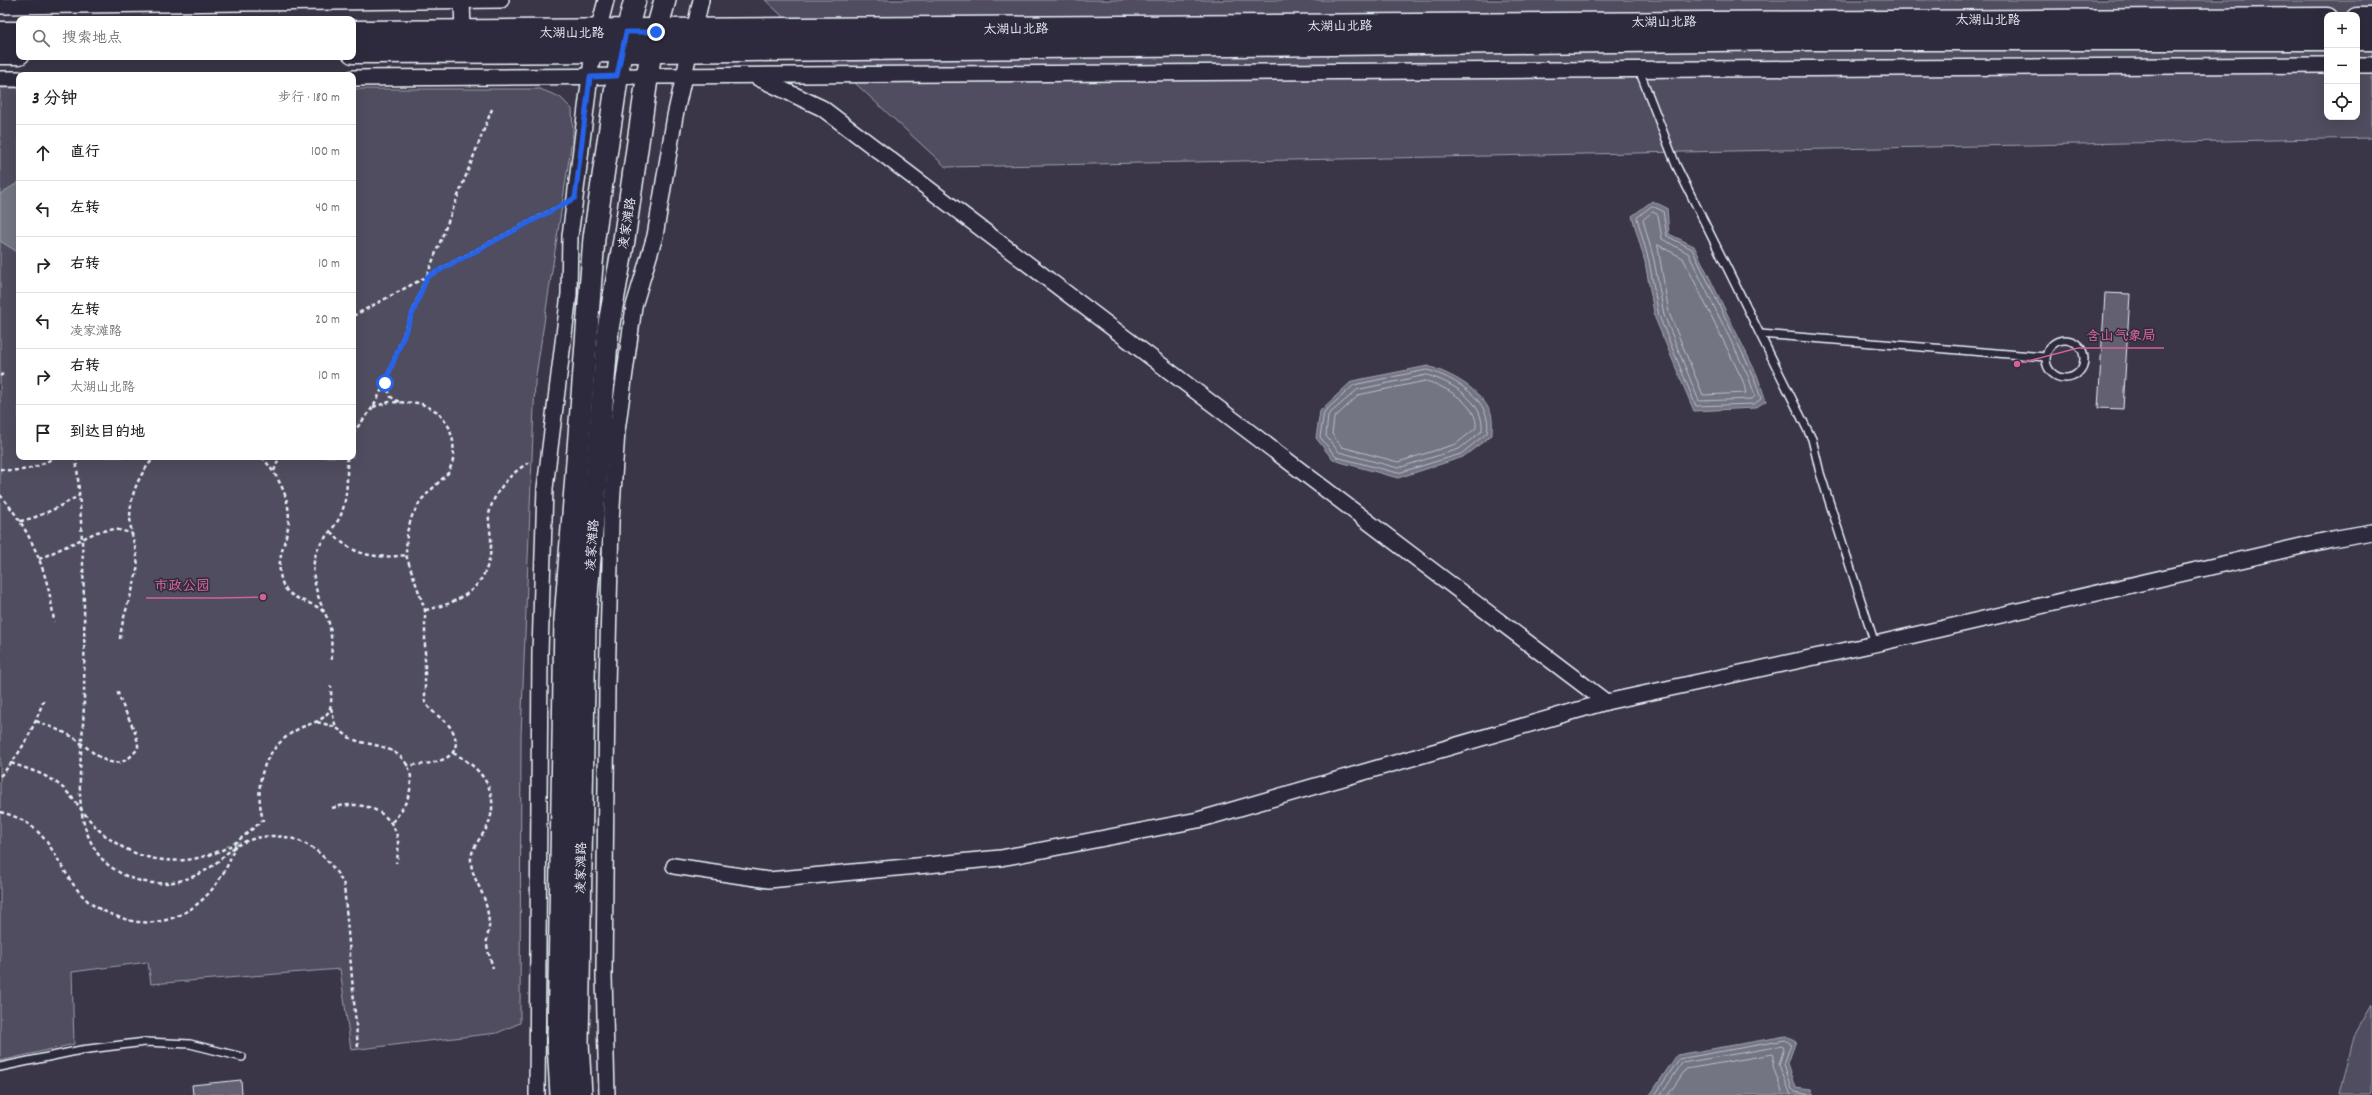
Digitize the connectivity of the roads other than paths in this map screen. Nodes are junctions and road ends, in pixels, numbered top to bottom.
1 (462, 0) edge
2 (501, 0) edge
3 (606, 0) edge
4 (635, 0) edge
5 (665, 0) edge
6 (701, 0) edge
7 (0, 6) edge
8 (2324, 19) edge
9 (2360, 19) edge
10 (2372, 19) edge
11 (356, 32) edge
12 (463, 32) junction
13 (0, 33) edge
14 (16, 33) edge
15 (2324, 39) edge
16 (2360, 39) edge
17 (2372, 39) edge
18 (595, 42) junction
19 (624, 42) junction
20 (654, 42) junction
21 (692, 42) junction
22 (356, 52) edge
23 (0, 53) edge
24 (16, 53) edge
25 (2324, 65) edge
26 (2360, 65) edge
27 (2372, 65) edge
28 (1640, 70) junction
29 (617, 76) junction
30 (648, 76) junction
31 (684, 76) junction
32 (753, 76) junction
33 (590, 77) junction
34 (356, 78) edge
35 (0, 79) edge
36 (16, 79) edge
37 (1760, 334) junction
38 (2046, 357) junction
39 (2372, 532) edge
40 (1876, 644) junction
41 (1606, 702) junction
42 (674, 866) dead end
43 (242, 1057) dead end
44 (0, 1067) edge
45 (537, 1095) edge
46 (561, 1095) edge
47 (581, 1095) edge
48 (607, 1095) edge

1 - 2 street
1 - 7 street
1 - 12 street
3 - 18 street
4 - 19 main road, 凌家滩路
5 - 20 main road, 凌家滩路
6 - 21 street
8 - 21 main road, 太湖山北路
9 - 10 main road
11 - 12 main road, 太湖山北路
12 - 18 main road, 太湖山北路
13 - 14 main road
15 - 21 main road, 太湖山北路
16 - 17 main road
18 - 19 main road, 太湖山北路
18 - 22 main road, 太湖山北路
18 - 33 street
19 - 20 main road, 太湖山北路
19 - 29 main road, 凌家滩路
20 - 21 main road, 太湖山北路
20 - 30 main road, 凌家滩路
21 - 31 street
23 - 24 main road
25 - 28 street
26 - 27 street
28 - 32 street
28 - 37 lane
29 - 30 street
29 - 33 street
29 - 46 main road, 凌家滩路
30 - 31 street
30 - 47 main road, 凌家滩路
31 - 32 street
31 - 48 street
32 - 41 street
33 - 34 street
33 - 45 street
35 - 36 street
37 - 38 lane
37 - 40 lane
38 - 38 lane
39 - 40 street
40 - 41 street
41 - 42 street
43 - 44 lane

